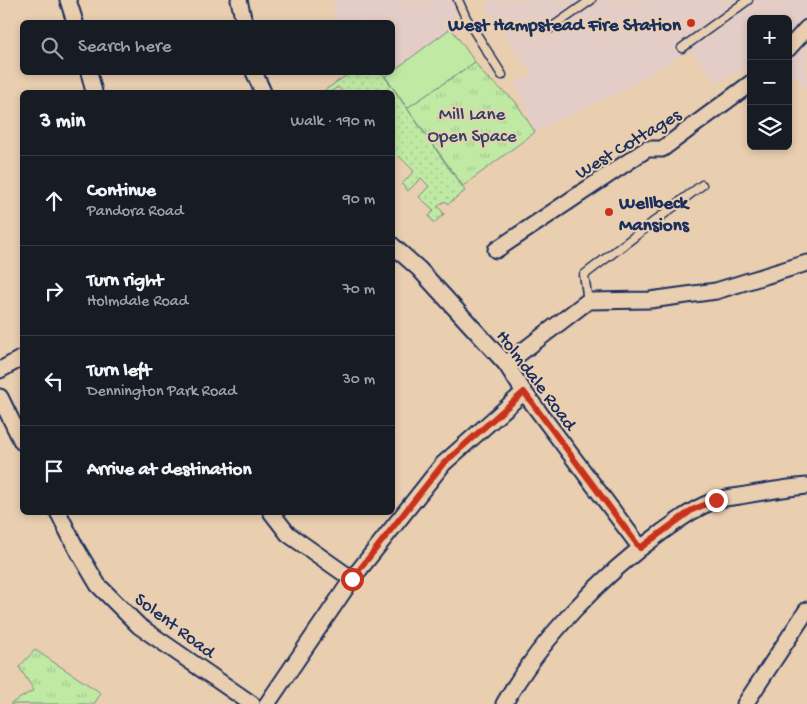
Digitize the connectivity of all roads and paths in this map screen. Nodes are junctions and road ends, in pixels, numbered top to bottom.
1 (68, 0) edge
2 (239, 0) edge
3 (458, 0) edge
4 (591, 0) edge
5 (748, 0) edge
6 (73, 20) edge
7 (244, 20) edge
8 (551, 28) dead end
9 (807, 28) edge
10 (792, 44) edge
11 (682, 48) dead end
12 (89, 75) edge
13 (255, 75) edge
14 (502, 75) dead end
15 (747, 87) edge
16 (93, 90) edge
17 (262, 90) edge
18 (702, 186) dead end
19 (395, 248) edge
20 (496, 250) dead end
21 (807, 263) edge
22 (588, 301) junction
23 (20, 359) edge
24 (506, 364) junction
25 (0, 370) edge
26 (524, 392) junction
27 (0, 397) edge
28 (20, 438) edge
29 (807, 486) edge
30 (60, 515) edge
31 (273, 515) edge
32 (640, 548) junction
33 (352, 579) junction
34 (807, 610) edge
35 (252, 704) edge
36 (267, 704) edge
37 (504, 704) edge
38 (745, 704) edge

1 - 6 street
2 - 7 street
3 - 14 lane
4 - 8 lane
5 - 11 lane
9 - 10 street
12 - 16 street
13 - 17 street
15 - 20 street, West Cottages
18 - 22 lane
19 - 24 street, Holmdale Road
21 - 22 street
22 - 24 street
23 - 25 street
24 - 26 street, Holmdale Road
26 - 32 street, Holmdale Road
26 - 33 street
27 - 28 street
29 - 32 street
30 - 35 street, Solent Road
31 - 33 street
32 - 37 street
33 - 36 street
34 - 38 street

